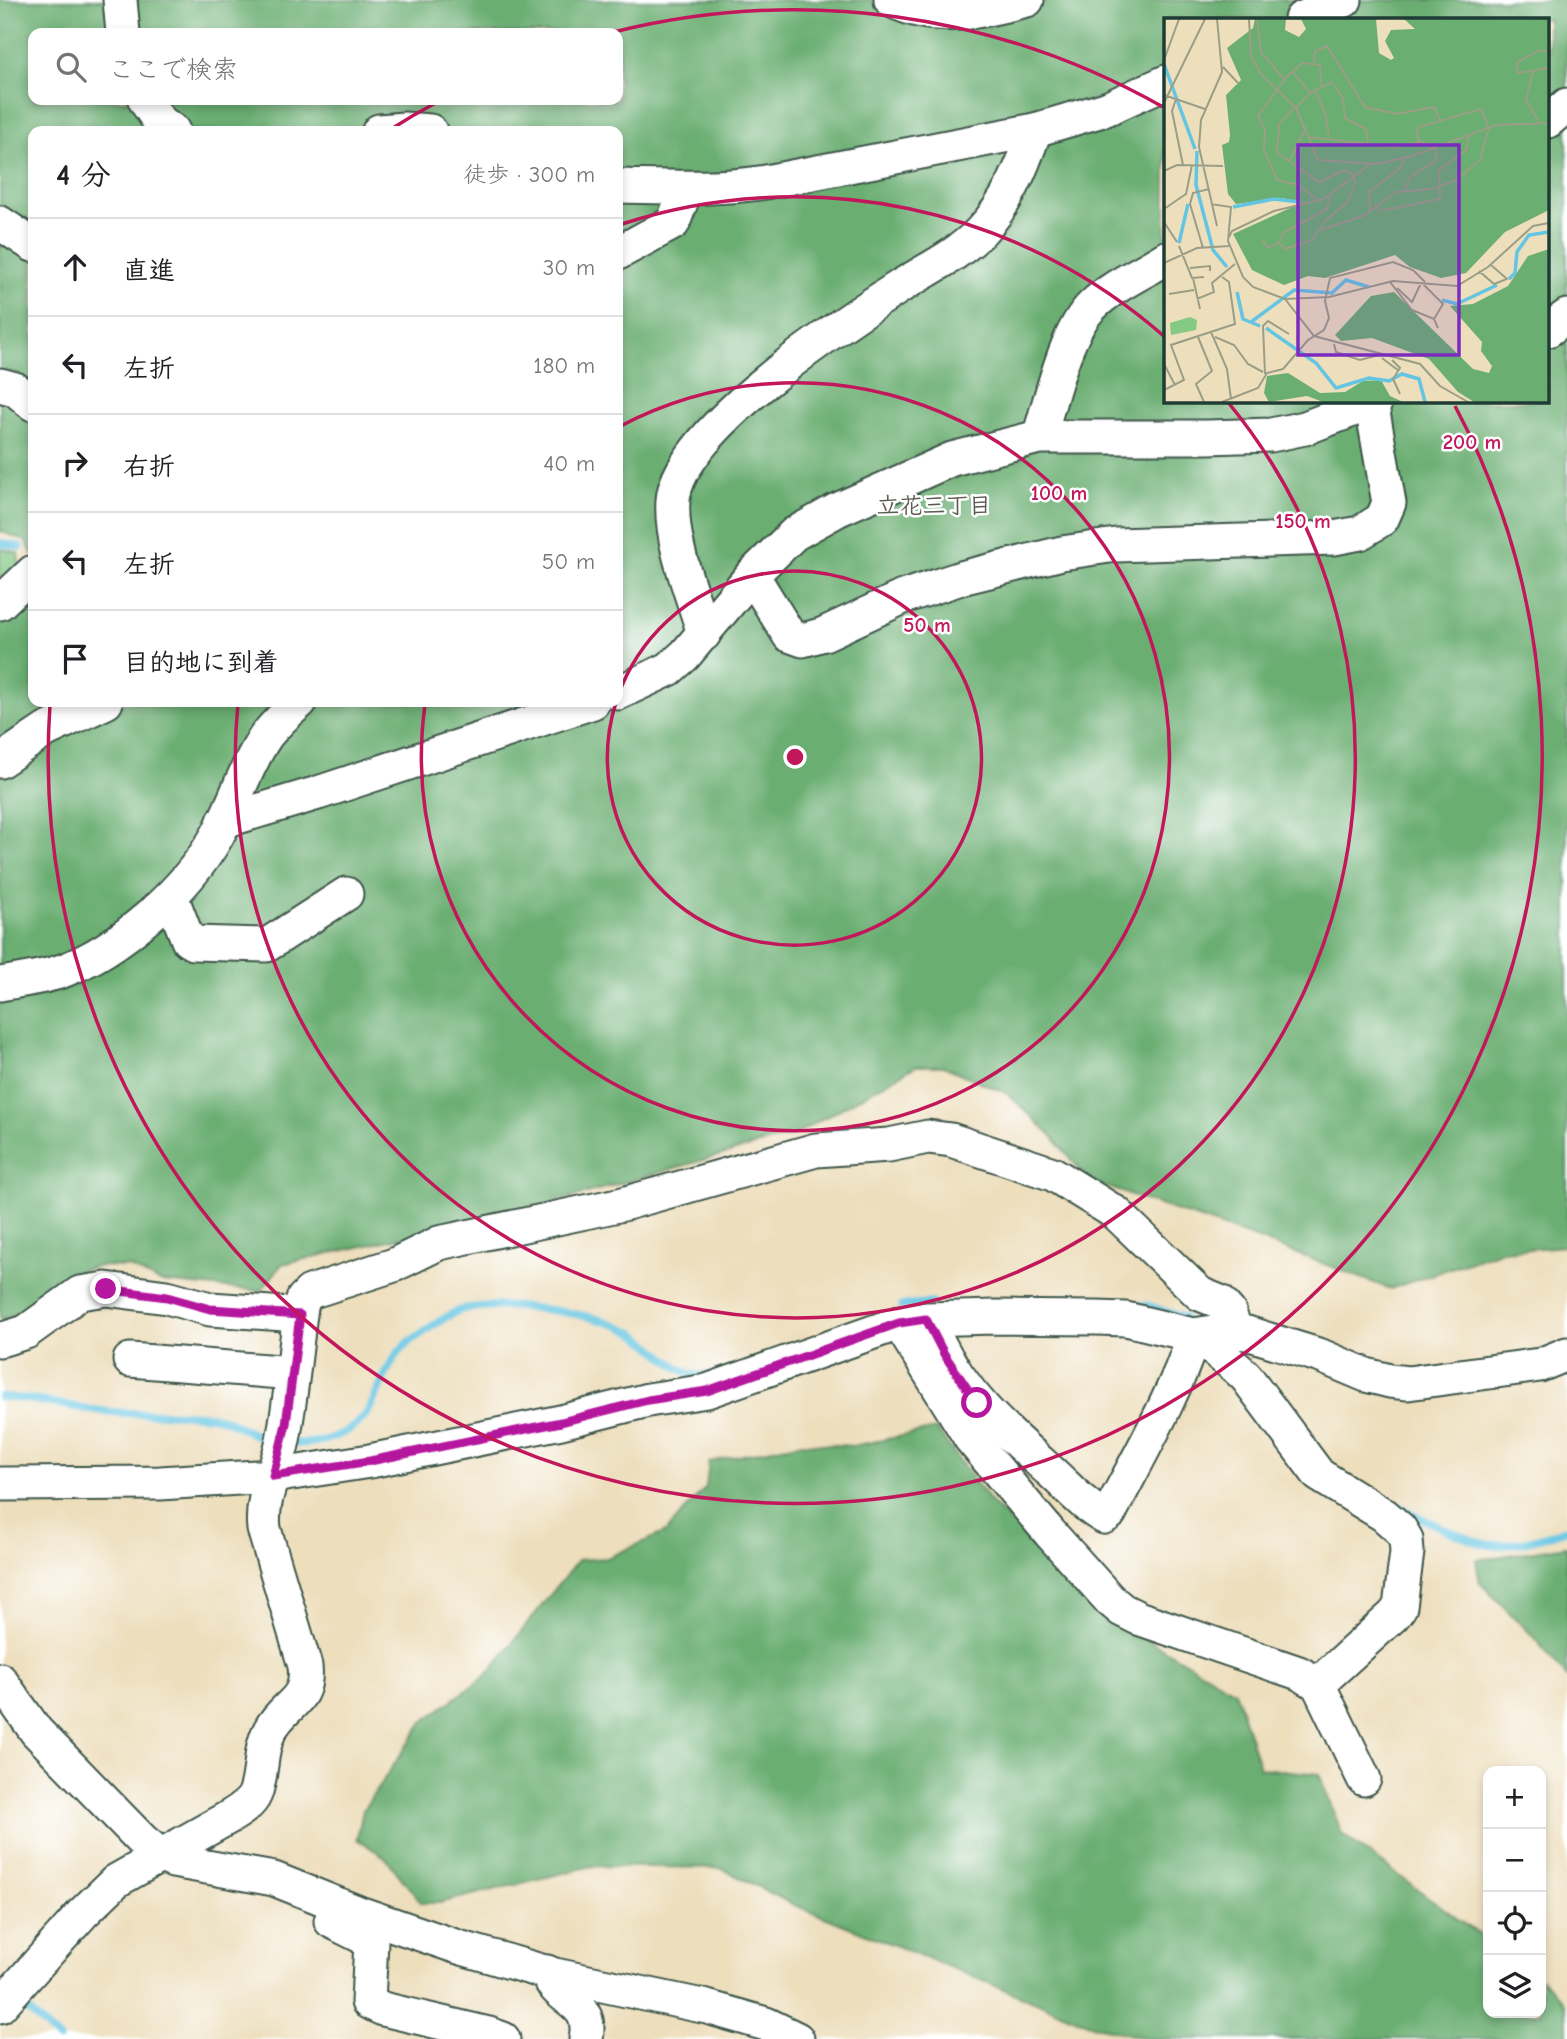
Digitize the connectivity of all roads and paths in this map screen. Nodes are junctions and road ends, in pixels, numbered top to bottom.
1 (120, 0) edge
2 (891, 0) edge
3 (1027, 0) edge
4 (1336, 6) edge
5 (1304, 18) edge
6 (123, 28) edge
7 (1164, 83) edge
8 (1567, 105) edge
9 (1550, 119) edge
10 (1034, 130) junction
11 (623, 186) edge
12 (687, 189) junction
13 (0, 223) edge
14 (28, 242) edge
15 (623, 250) edge
16 (1164, 259) edge
17 (1567, 316) edge
18 (1550, 329) edge
19 (0, 385) edge
20 (28, 400) edge
21 (1371, 402) edge
22 (1373, 402) edge
23 (1039, 437) junction
24 (752, 575) junction
25 (28, 577) edge
26 (0, 603) edge
27 (704, 634) junction
28 (623, 691) edge
29 (95, 707) edge
30 (295, 707) edge
31 (578, 707) edge
32 (0, 761) edge
33 (224, 821) junction
34 (346, 894) dead end
35 (171, 896) junction
36 (0, 984) edge
37 (300, 1315) junction
38 (913, 1321) junction
39 (1236, 1332) junction
40 (1197, 1335) junction
41 (0, 1340) edge
42 (1567, 1354) edge
43 (130, 1360) dead end
44 (292, 1373) junction
45 (279, 1454) junction
46 (0, 1484) edge
47 (0, 1681) edge
48 (1318, 1684) junction
49 (1364, 1779) dead end
50 (160, 1855) junction
51 (260, 1876) junction
52 (547, 1972) junction
53 (8, 1998) edge
54 (790, 2038) edge
55 (503, 2039) edge
56 (586, 2039) edge

1 - 6 street
2 - 3 street
4 - 5 street
7 - 10 street
8 - 9 street
10 - 12 street
10 - 27 street
11 - 12 street
12 - 15 street
13 - 14 street
16 - 23 street
17 - 18 street
19 - 20 street
21 - 23 street
22 - 24 street
23 - 24 street
24 - 27 street
25 - 26 street
27 - 28 street
29 - 32 street
30 - 33 street
31 - 33 street
33 - 35 street
34 - 35 street
35 - 36 street
37 - 39 street
37 - 41 street
37 - 44 street
38 - 40 street
38 - 40 street
38 - 45 street
38 - 48 street
39 - 40 street
39 - 42 street
40 - 48 street
43 - 44 street
44 - 45 street
45 - 46 street
45 - 50 street
47 - 50 street
48 - 49 street
50 - 51 street
50 - 53 street
51 - 52 street
51 - 55 street
52 - 54 street
52 - 56 street

